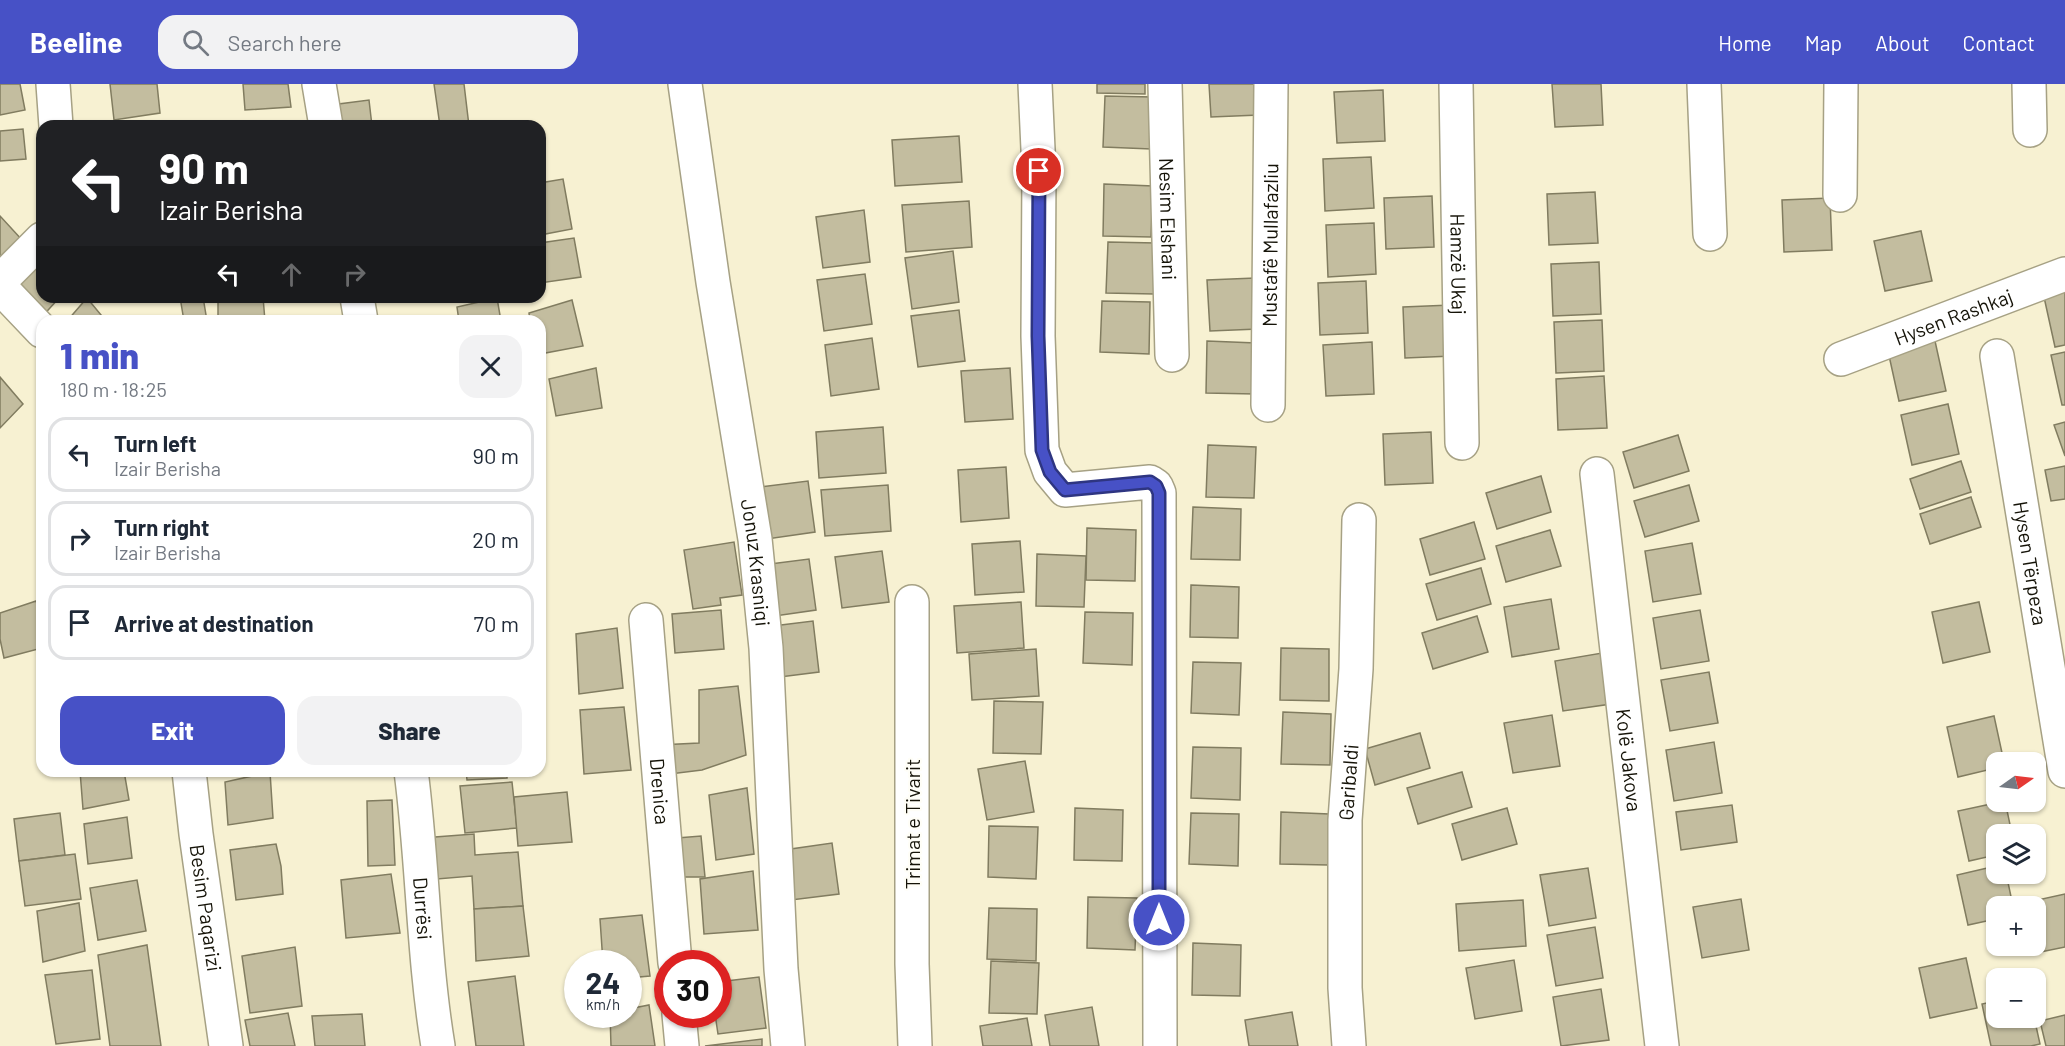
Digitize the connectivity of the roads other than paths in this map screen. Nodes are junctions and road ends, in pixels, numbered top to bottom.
1 (53, 84) edge
2 (319, 84) edge
3 (685, 84) edge
4 (1035, 84) edge
5 (1165, 84) edge
6 (1271, 84) edge
7 (1456, 84) edge
8 (1704, 84) edge
9 (1841, 84) edge
10 (2029, 84) edge
11 (56, 120) edge
12 (325, 120) edge
13 (2030, 130) dead end
14 (1840, 195) dead end
15 (1710, 234) dead end
16 (36, 245) edge
17 (2065, 274) edge
18 (0, 282) edge
19 (0, 287) edge
20 (36, 325) edge
21 (1172, 355) dead end
22 (1997, 356) dead end
23 (1840, 359) dead end
24 (1268, 405) dead end
25 (1462, 443) dead end
26 (1597, 474) dead end
27 (1359, 520) dead end
28 (912, 602) dead end
29 (646, 620) dead end
30 (2065, 771) edge
31 (190, 777) edge
32 (412, 777) edge
33 (674, 950) edge
34 (680, 1028) edge
35 (226, 1046) edge
36 (438, 1046) edge
37 (682, 1046) edge
38 (788, 1046) edge
39 (915, 1046) edge
40 (1160, 1046) edge
41 (1349, 1046) edge
42 (1662, 1046) edge

1 - 11 street
2 - 12 street
3 - 38 street, Jonuz Krasniqi
4 - 40 street
5 - 21 street, Nesim Elshani
6 - 24 street, Mustafë Mullafazliu
7 - 25 street, Hamzë Ukaj
8 - 15 street
9 - 14 street
10 - 13 street
16 - 18 street
17 - 23 street, Hysen Rashkaj
19 - 20 street
22 - 30 street, Hysen Tërpeza
26 - 42 street, Kolë Jakova
27 - 41 street, Garibaldi
28 - 39 street, Trimat e Tivarit
29 - 33 street, Drenica
31 - 35 street, Besim Paqarizi
32 - 36 street, Durrësi
34 - 37 street

